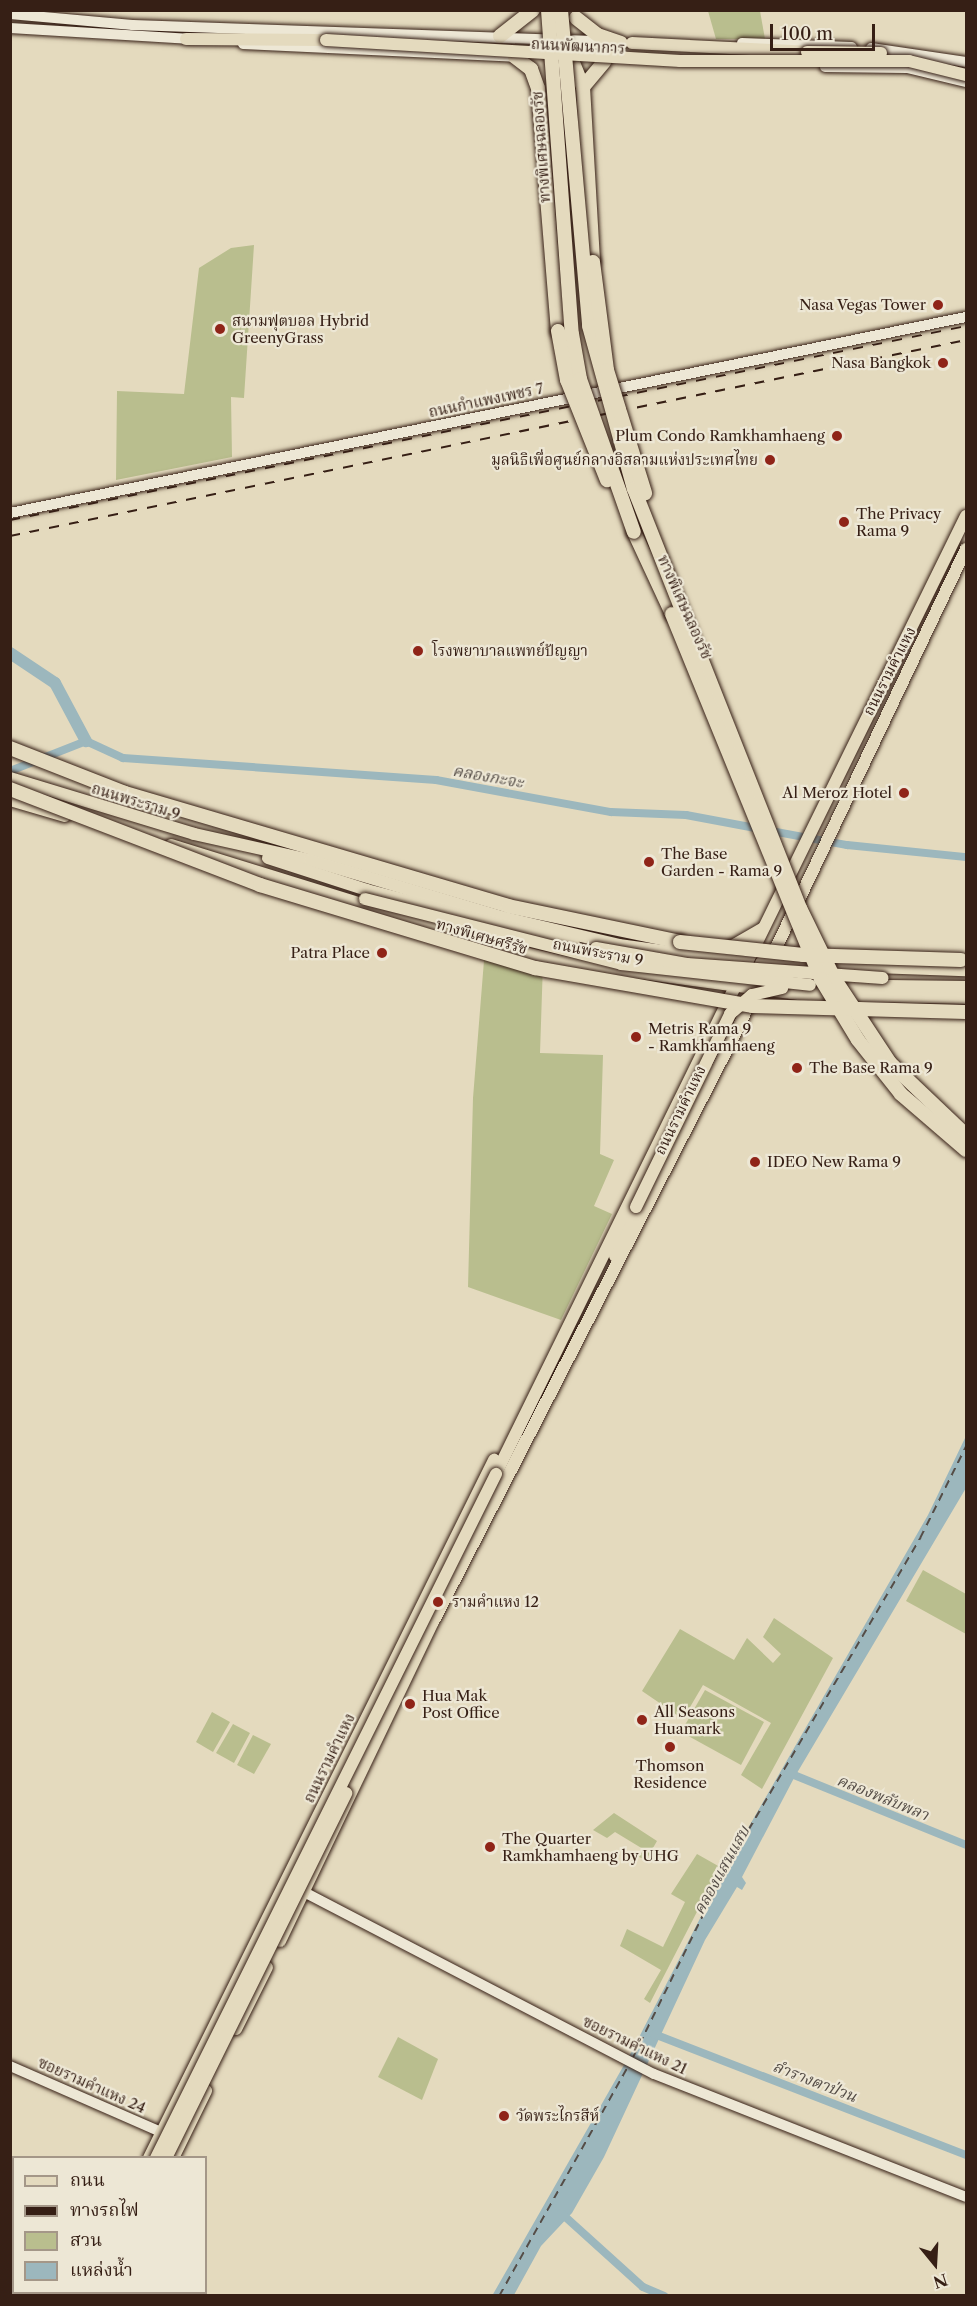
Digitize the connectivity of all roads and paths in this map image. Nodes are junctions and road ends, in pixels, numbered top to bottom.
1 (534, 10) edge
2 (548, 10) edge
3 (561, 10) edge
4 (10, 14) edge
5 (576, 14) edge
6 (10, 28) edge
7 (500, 36) junction
8 (558, 37) junction
9 (186, 39) junction
10 (626, 43) junction
11 (921, 51) junction
12 (514, 57) junction
13 (550, 59) junction
14 (572, 60) junction
15 (604, 62) junction
16 (966, 62) edge
17 (966, 68) edge
18 (919, 70) junction
19 (966, 75) edge
20 (966, 82) edge
21 (583, 87) junction
22 (538, 88) junction
23 (966, 316) edge
24 (10, 513) edge
25 (966, 516) edge
26 (634, 532) junction
27 (662, 549) junction
28 (966, 549) edge
29 (872, 726) junction
30 (11, 749) edge
31 (14, 782) edge
32 (10, 800) edge
33 (252, 850) junction
34 (237, 865) junction
35 (366, 895) junction
36 (764, 927) junction
37 (780, 933) junction
38 (590, 939) junction
39 (690, 957) junction
40 (966, 960) edge
41 (746, 963) junction
42 (766, 964) junction
43 (794, 965) junction
44 (591, 967) junction
45 (966, 970) edge
46 (966, 979) edge
47 (681, 982) junction
48 (966, 987) edge
49 (732, 988) junction
50 (754, 990) junction
51 (807, 990) junction
52 (966, 998) edge
53 (966, 1012) edge
54 (717, 1021) junction
55 (736, 1032) junction
56 (966, 1135) edge
57 (966, 1150) edge
58 (603, 1291) junction
59 (543, 1376) junction
60 (406, 1677) junction
61 (304, 1892) junction
62 (229, 1994) junction
63 (249, 2003) junction
64 (10, 2066) edge
65 (161, 2132) junction
66 (184, 2135) junction
67 (149, 2156) edge
68 (156, 2156) edge
69 (166, 2156) edge
70 (174, 2156) edge
71 (966, 2197) edge

1 - 7 highway
1 - 8 highway
2 - 26 highway, ทางพิเศษฉลองรัช, bridge
3 - 27 highway, ทางพิเศษฉลองรัช, bridge
4 - 7 main road, ถนนพัฒนาการ
5 - 8 highway
5 - 10 highway
6 - 9 main road, ถนนพัฒนาการ
7 - 8 main road, ถนนพัฒนาการ
8 - 10 main road, ถนนพัฒนาการ
8 - 13 main road
8 - 14 main road
9 - 12 main road, ถนนพัฒนาการ
9 - 19 main road, ถนนพัฒนาการ, bridge
10 - 11 main road, ถนนพัฒนาการ
10 - 17 main road, ถนนพัฒนาการ, bridge
11 - 16 main road, ถนนพัฒนาการ
11 - 18 main road
12 - 13 main road, ถนนพัฒนาการ
12 - 22 highway
13 - 14 main road, ถนนพัฒนาการ
13 - 22 highway
14 - 15 main road, ถนนพัฒนาการ
14 - 21 highway
15 - 18 main road, ถนนพัฒนาการ
15 - 21 highway
18 - 20 main road, ถนนพัฒนาการ
21 - 27 highway, bridge
22 - 26 highway, bridge
23 - 24 main road, ถนนกำแพงเพชร 7
25 - 29 main road, ถนนรามคำแหง
26 - 57 highway, ทางพิเศษฉลองรัช, bridge
27 - 56 highway, ทางพิเศษฉลองรัช, bridge
28 - 29 main road, ถนนรามคำแหง
29 - 36 main road, ถนนรามคำแหง
29 - 37 main road, ถนนรามคำแหง
30 - 40 highway, bridge
31 - 33 main road, ถนนพระราม 9
31 - 53 highway, ทางพิเศษศรีรัช, bridge
32 - 34 main road, ถนนพระราม 9
33 - 35 main road, ถนนพระราม 9
33 - 38 main road, ถนนพระราม 9
34 - 35 main road, ถนนพระราม 9
34 - 44 main road, ถนนพระราม 9
35 - 46 main road, ถนนพระราม 9, bridge
35 - 51 main road, ถนนพระราม 9, bridge
36 - 39 main road
36 - 41 main road, ถนนรามคำแหง
37 - 42 main road, ถนนรามคำแหง
37 - 43 main road
38 - 39 main road, ถนนพระราม 9
38 - 44 main road
39 - 41 main road, ถนนพระราม 9
41 - 42 main road, ถนนพระราม 9
41 - 49 main road, ถนนรามคำแหง
42 - 43 main road, ถนนพระราม 9
42 - 50 main road, ถนนรามคำแหง
43 - 45 main road, ถนนพระราม 9
44 - 47 main road, ถนนพระราม 9
47 - 49 main road, ถนนพระราม 9
47 - 54 main road
48 - 51 main road, ถนนพระราม 9, bridge
49 - 50 main road, ถนนพระราม 9
49 - 54 main road, ถนนรามคำแหง
50 - 51 main road, ถนนพระราม 9
50 - 55 main road, ถนนรามคำแหง
51 - 52 main road, ถนนพระราม 9
51 - 55 main road
51 - 58 main road, bridge
54 - 59 main road, ถนนรามคำแหง
55 - 58 main road, ถนนรามคำแหง
58 - 60 main road, ถนนรามคำแหง
59 - 62 main road, ถนนรามคำแหง
59 - 68 main road, ถนนรามคำแหง, bridge
60 - 61 main road, ถนนรามคำแหง
60 - 69 main road, ถนนรามคำแหง, bridge
61 - 63 main road, ถนนรามคำแหง
61 - 71 main road, ซอยรามคำแหง 21
62 - 63 main road
62 - 65 main road, ถนนรามคำแหง
63 - 66 main road, ถนนรามคำแหง
64 - 65 main road, ซอยรามคำแหง 24
65 - 66 main road
65 - 67 main road, ถนนรามคำแหง
66 - 70 main road, ถนนรามคำแหง

